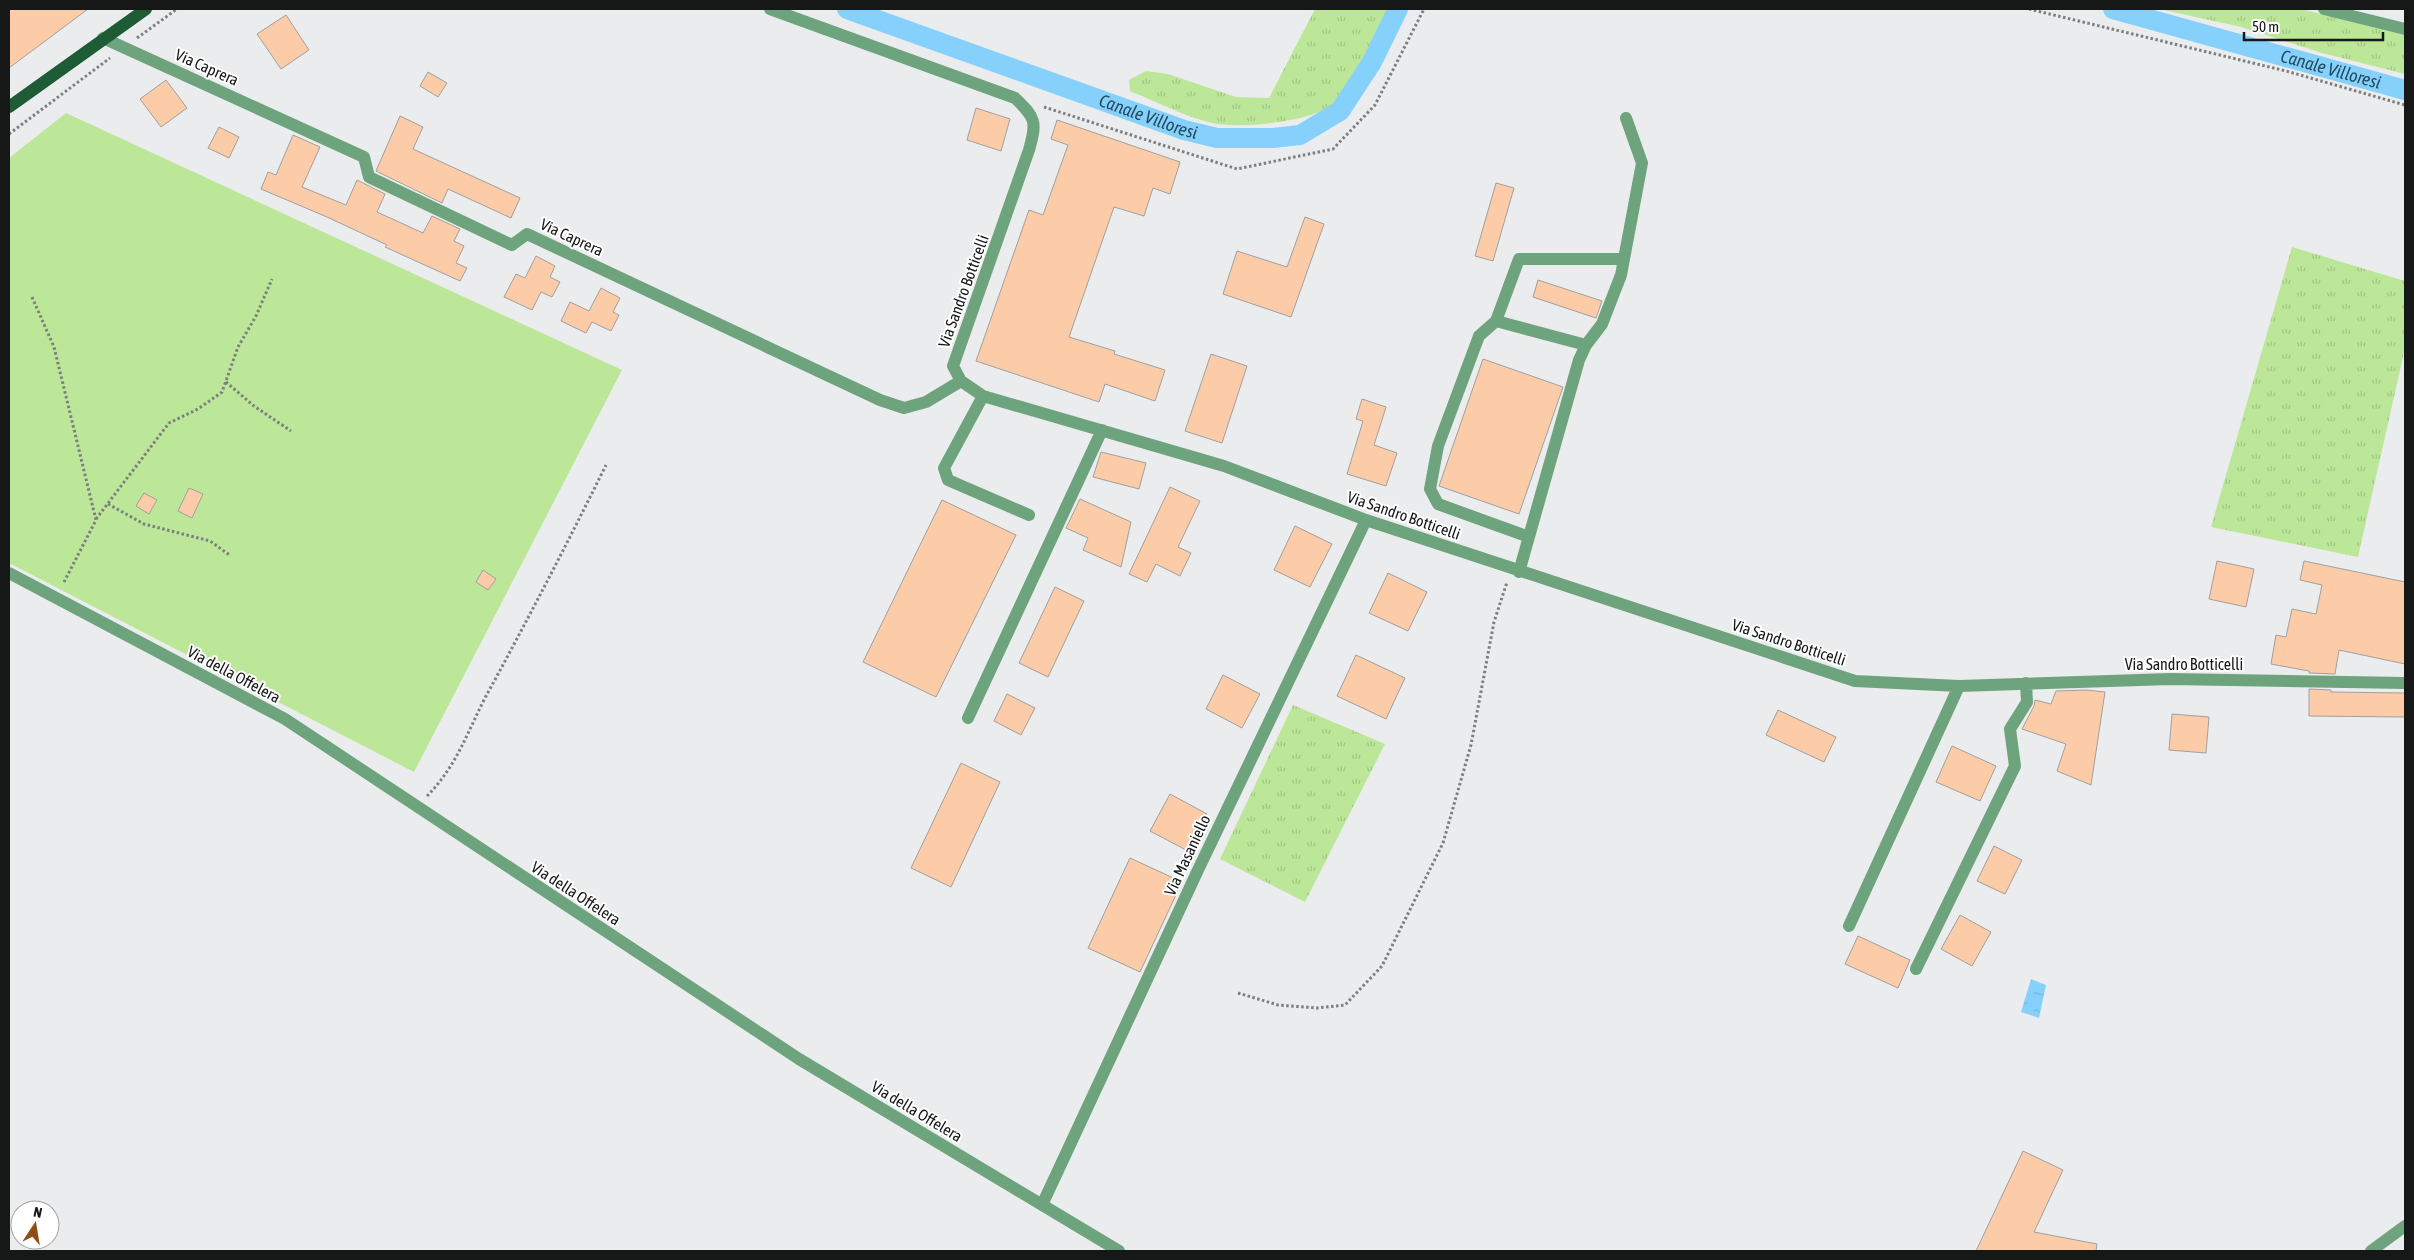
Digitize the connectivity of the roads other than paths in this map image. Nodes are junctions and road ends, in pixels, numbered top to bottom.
1 (146, 9) edge
2 (770, 9) edge
3 (2324, 9) edge
4 (2405, 30) edge
5 (103, 38) junction
6 (9, 107) edge
7 (1626, 118) dead end
8 (1624, 259) junction
9 (1496, 320) junction
10 (1586, 345) junction
11 (961, 381) junction
12 (983, 396) junction
13 (1102, 430) junction
14 (1029, 515) dead end
15 (1366, 520) junction
16 (1529, 538) junction
17 (1515, 570) junction
18 (9, 573) edge
19 (2026, 683) junction
20 (2405, 683) edge
21 (1958, 686) junction
22 (968, 718) dead end
23 (1849, 926) dead end
24 (1916, 969) dead end
25 (1042, 1205) junction
26 (2405, 1226) edge
27 (1119, 1251) edge
28 (2371, 1251) edge

1 - 5 main road
2 - 11 street, Via Sandro Botticelli
3 - 4 street
5 - 6 main road
5 - 11 street, Via Caprera
7 - 8 street
8 - 9 street
8 - 10 street
9 - 10 street
9 - 16 street
10 - 16 street
11 - 12 street, Via Sandro Botticelli
12 - 13 street, Via Sandro Botticelli
12 - 14 street
13 - 15 street, Via Sandro Botticelli
13 - 22 street
15 - 17 street, Via Sandro Botticelli
15 - 25 street, Via Masaniello
16 - 17 street
17 - 21 street, Via Sandro Botticelli
18 - 25 street, Via della Offelera
19 - 20 street, Via Sandro Botticelli
19 - 21 street, Via Sandro Botticelli
19 - 24 street
21 - 23 street
25 - 27 street, Via della Offelera
26 - 28 street

